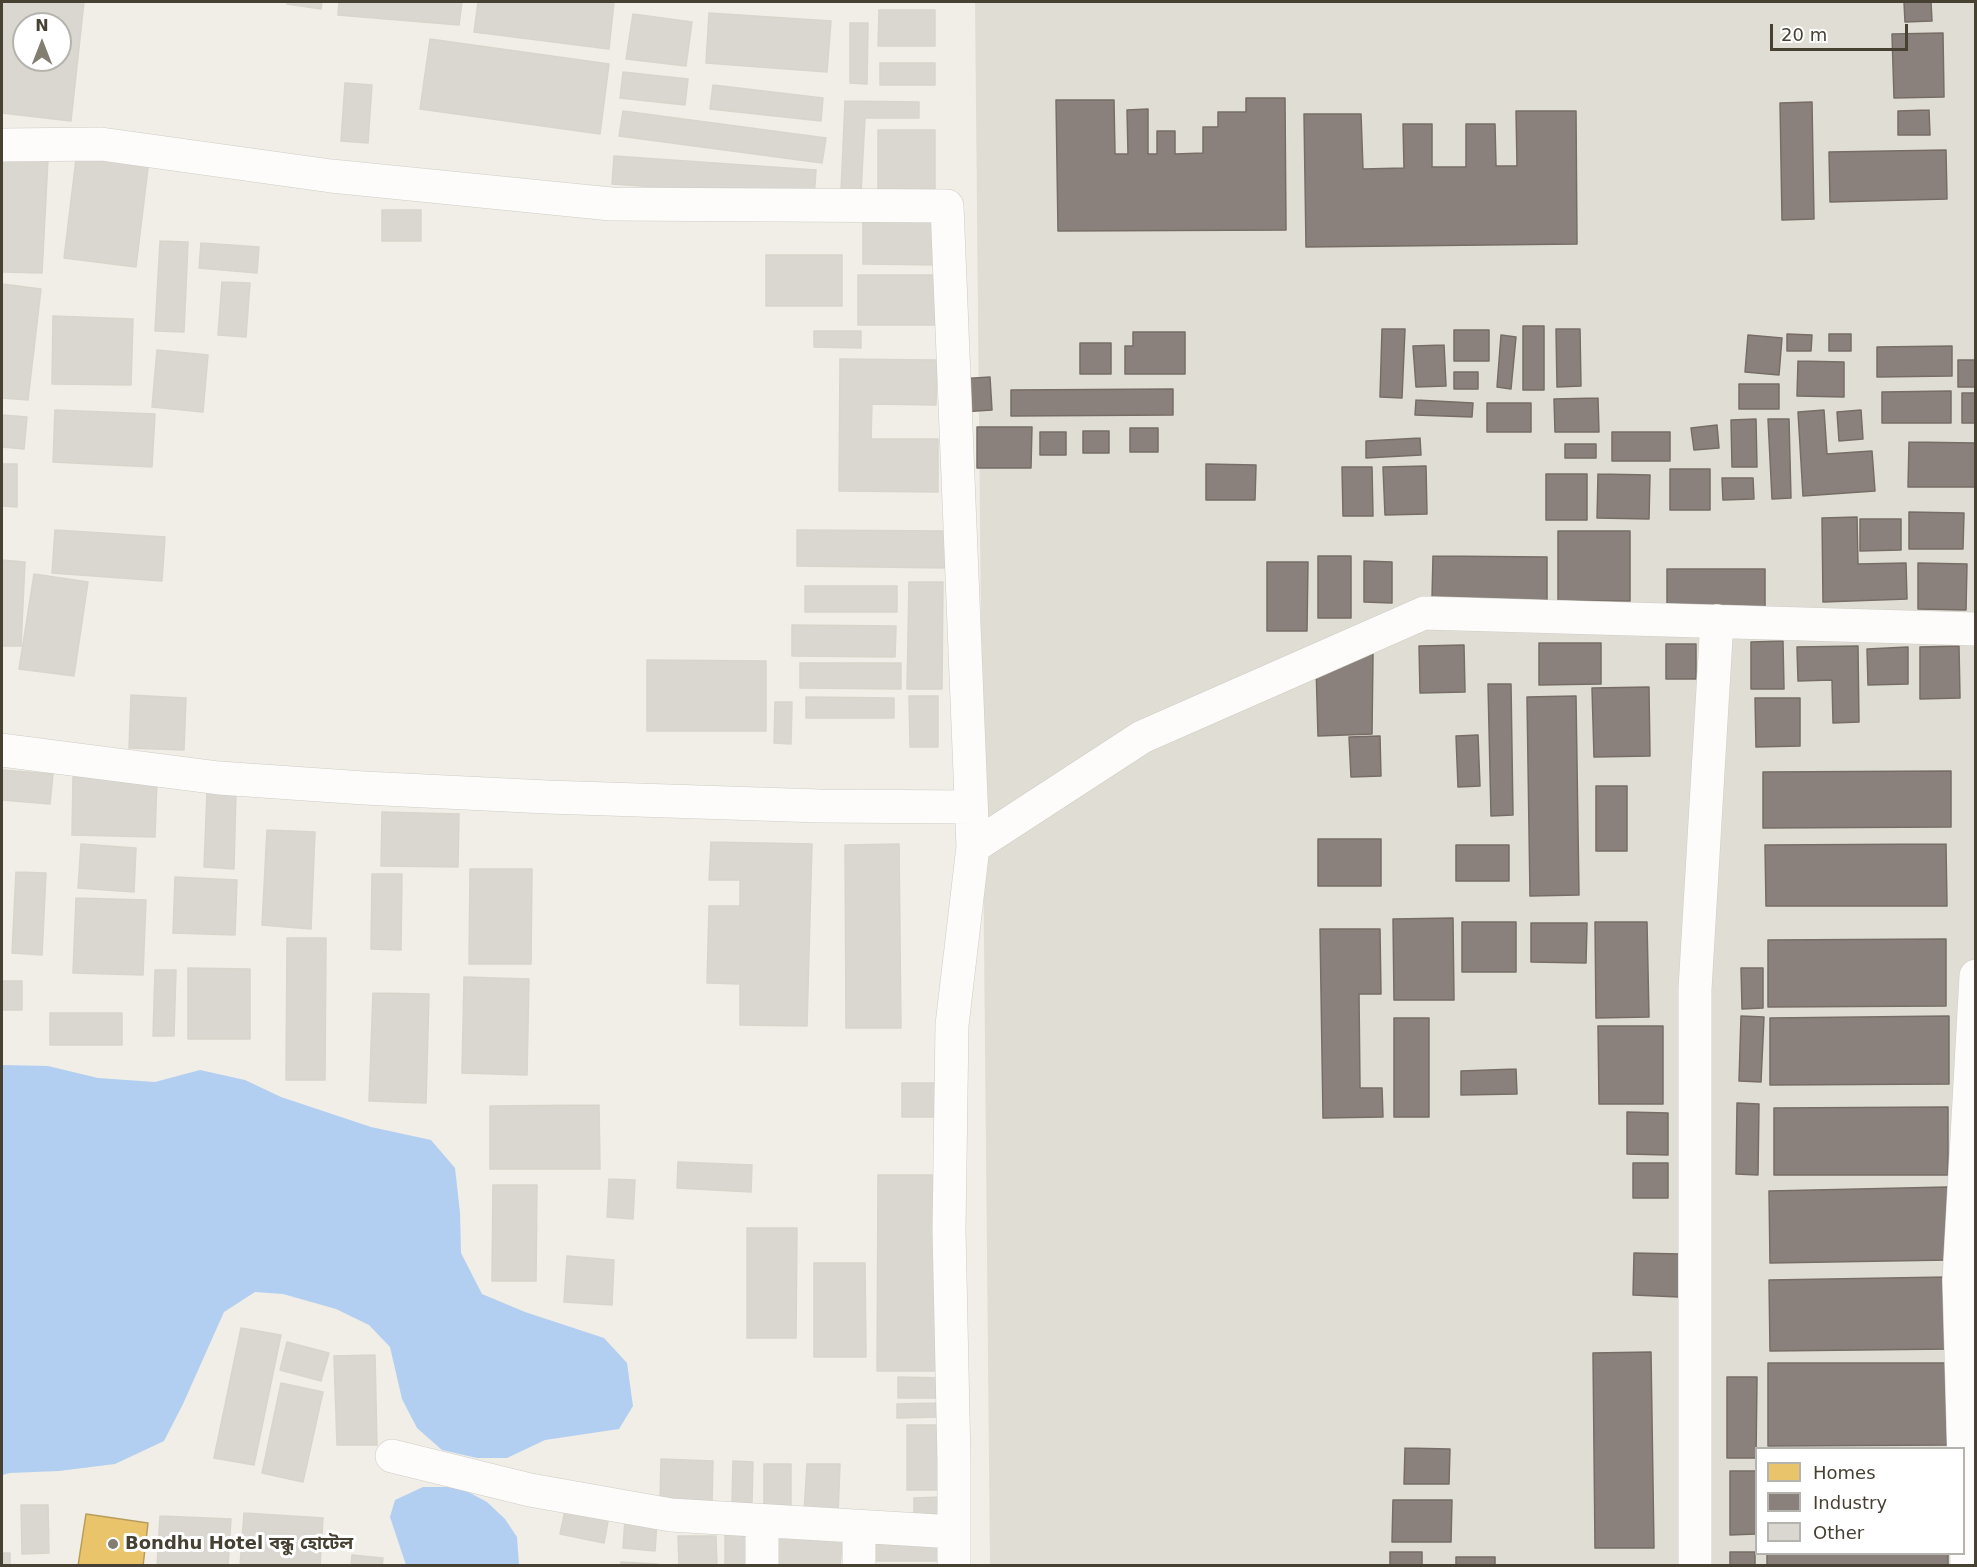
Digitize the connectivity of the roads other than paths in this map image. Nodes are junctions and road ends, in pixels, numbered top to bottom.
1 (2, 145) edge
2 (1717, 621) junction
3 (1976, 629) edge
4 (2, 750) edge
5 (971, 807) junction
6 (973, 847) junction
7 (1976, 976) edge
8 (1964, 1447) edge
9 (392, 1456) dead end
10 (1965, 1494) edge
11 (762, 1522) junction
12 (859, 1527) junction
13 (954, 1532) junction
14 (762, 1566) edge
15 (860, 1566) edge
16 (954, 1566) edge
17 (1695, 1566) edge
18 (1967, 1566) edge

1 - 5 street
2 - 3 street
2 - 6 street
2 - 17 street
4 - 5 street
5 - 6 street
6 - 13 street
7 - 8 street
9 - 11 street
10 - 18 street
11 - 12 street
11 - 14 street
12 - 13 street
12 - 15 street
13 - 16 street

